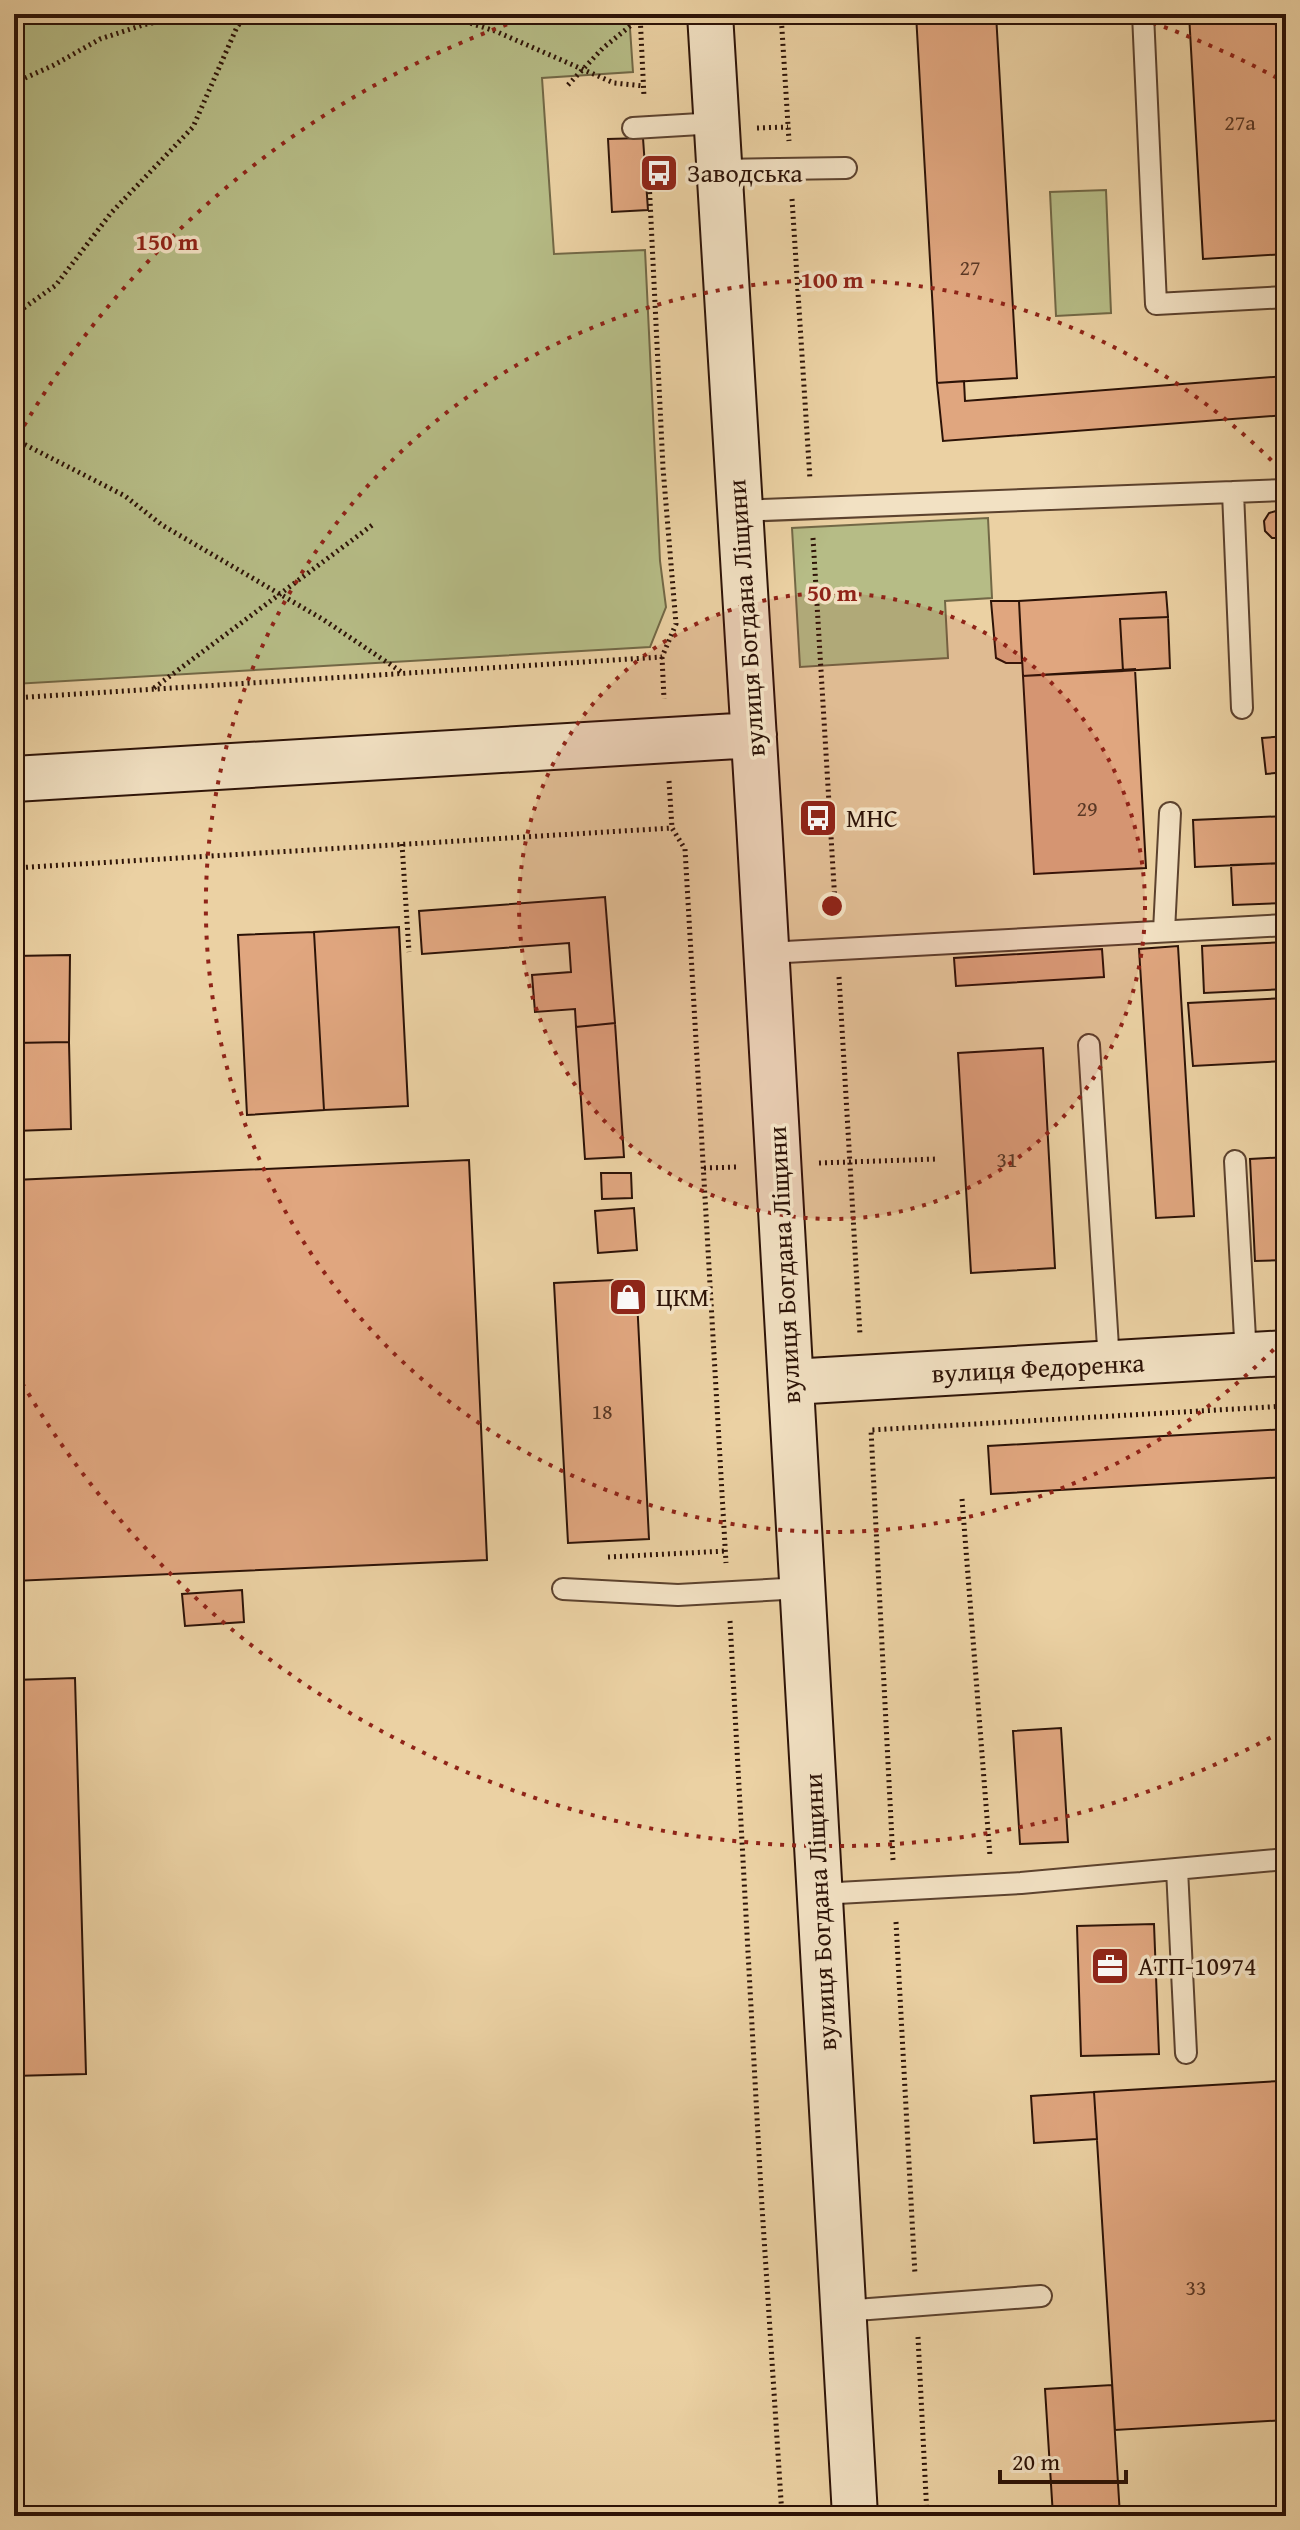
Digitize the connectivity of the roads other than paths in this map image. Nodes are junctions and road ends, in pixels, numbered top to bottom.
1 (710, 14) edge
2 (1143, 14) edge
3 (717, 123) junction
4 (640, 127) road end
5 (846, 168) dead end
6 (719, 170) junction
7 (1286, 297) edge
8 (1286, 490) edge
9 (1233, 492) junction
10 (739, 511) junction
11 (1242, 708) dead end
12 (754, 735) junction
13 (14, 779) edge
14 (1170, 813) dead end
15 (1286, 925) edge
16 (1164, 931) junction
17 (767, 953) junction
18 (1089, 1045) dead end
19 (1235, 1161) dead end
20 (1266, 1354) edge
21 (1109, 1363) junction
22 (791, 1382) junction
23 (802, 1588) junction
24 (563, 1589) dead end
25 (1286, 1859) edge
26 (1177, 1869) junction
27 (819, 1894) junction
28 (1186, 2053) dead end
29 (1041, 2296) dead end
30 (843, 2311) junction
31 (855, 2516) edge

1 - 3 main road, вулиця Богдана Ліщини
2 - 7 lane
3 - 4 lane
3 - 6 main road, вулиця Богдана Ліщини
5 - 6 lane
6 - 10 main road, вулиця Богдана Ліщини
8 - 9 lane
9 - 10 lane
9 - 11 lane
10 - 12 main road, вулиця Богдана Ліщини
12 - 13 main road
12 - 17 main road, вулиця Богдана Ліщини
14 - 16 lane
15 - 16 lane
16 - 17 lane
17 - 22 main road, вулиця Богдана Ліщини
18 - 21 lane
19 - 20 lane
20 - 21 main road, вулиця Федоренка
21 - 22 main road, вулиця Федоренка
22 - 23 main road, вулиця Богдана Ліщини
23 - 24 lane
23 - 27 main road, вулиця Богдана Ліщини
25 - 26 lane
26 - 27 lane
26 - 28 lane
27 - 30 main road, вулиця Богдана Ліщини
29 - 30 lane
30 - 31 main road, вулиця Богдана Ліщини

